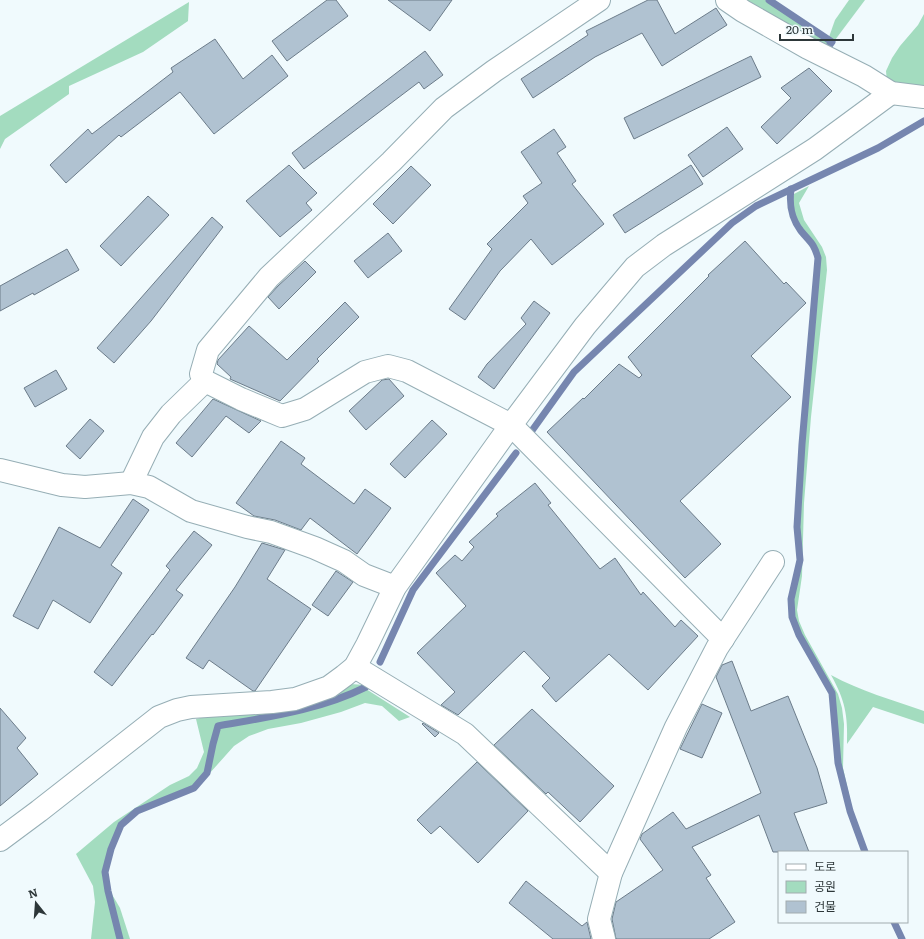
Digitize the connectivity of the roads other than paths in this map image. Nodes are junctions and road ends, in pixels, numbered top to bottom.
1 (600, 0) edge
2 (727, 0) edge
3 (891, 93) junction
4 (923, 96) edge
5 (205, 381) junction
6 (511, 425) junction
7 (0, 470) edge
8 (131, 483) junction
9 (773, 562) dead end
10 (395, 587) junction
11 (723, 639) junction
12 (355, 667) junction
13 (0, 840) edge
14 (611, 873) junction
15 (604, 939) edge

1 - 5 street
2 - 3 street
3 - 4 street
3 - 6 street
5 - 6 street
5 - 8 street
6 - 10 street
6 - 11 street
7 - 8 street
8 - 10 street
9 - 11 street
10 - 12 street
11 - 14 street
12 - 13 street
12 - 14 street
14 - 15 street

